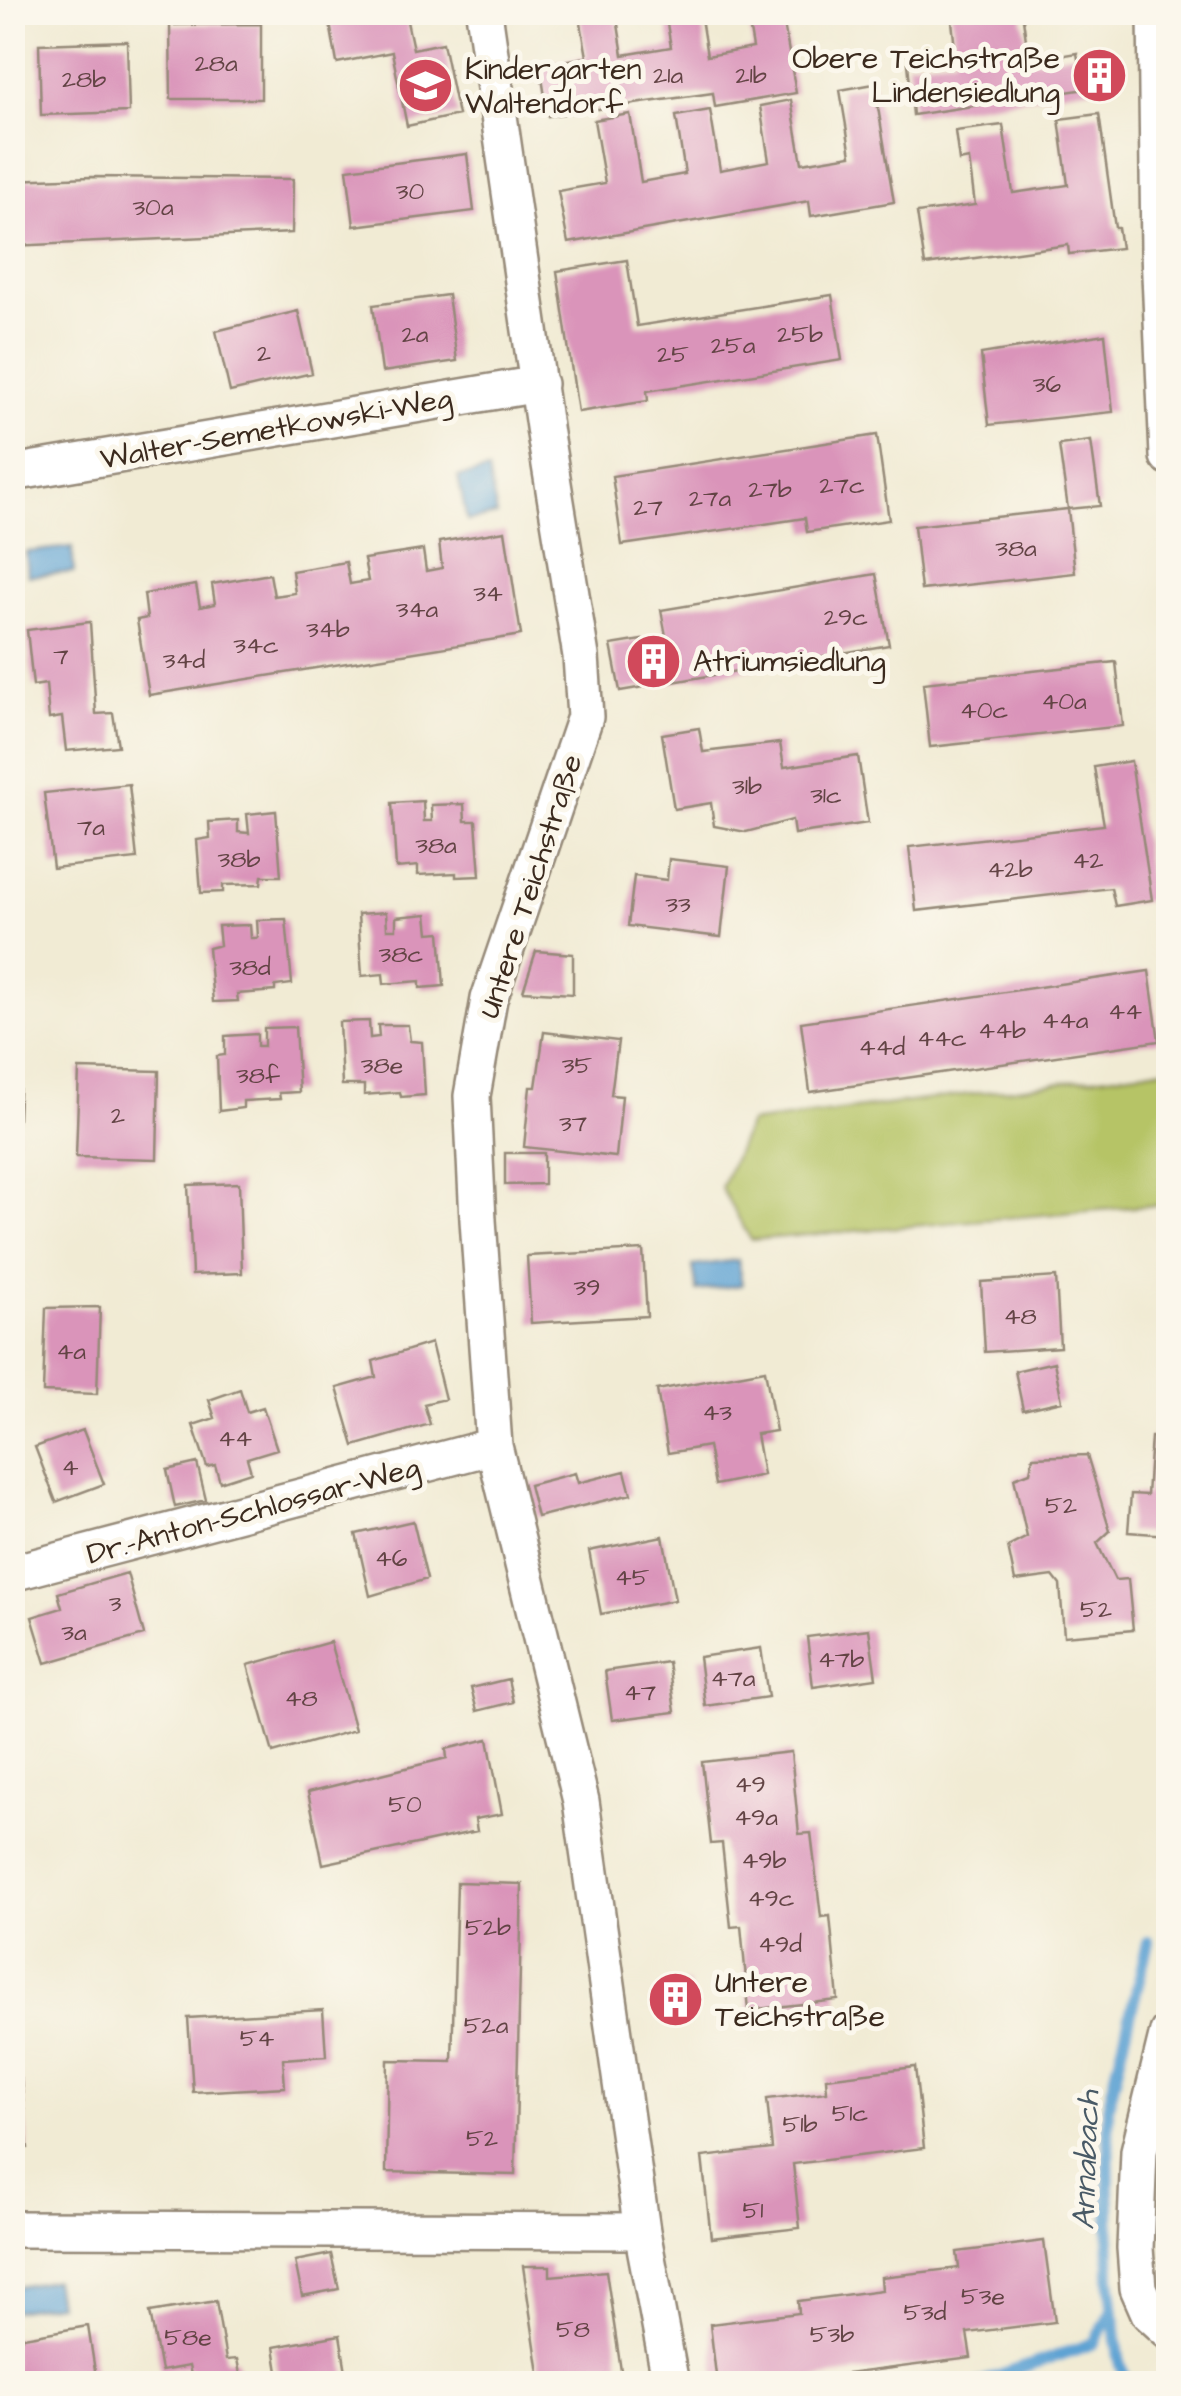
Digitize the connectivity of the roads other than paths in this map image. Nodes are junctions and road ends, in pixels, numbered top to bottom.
1 (484, 12) edge
2 (1156, 12) edge
3 (539, 384) junction
4 (1168, 456) edge
5 (12, 473) edge
6 (494, 1446) junction
7 (12, 1573) edge
8 (1168, 2032) edge
9 (12, 2229) edge
10 (642, 2231) junction
11 (1168, 2330) edge
12 (672, 2384) edge

1 - 3 street, Untere Teichstraße
2 - 4 street
3 - 5 street, Walter-Semetkowski-Weg
3 - 6 street, Untere Teichstraße
6 - 7 street, Dr.-Anton-Schlossar-Weg
6 - 10 street, Untere Teichstraße
8 - 11 street
9 - 10 street
10 - 12 street, Untere Teichstraße

